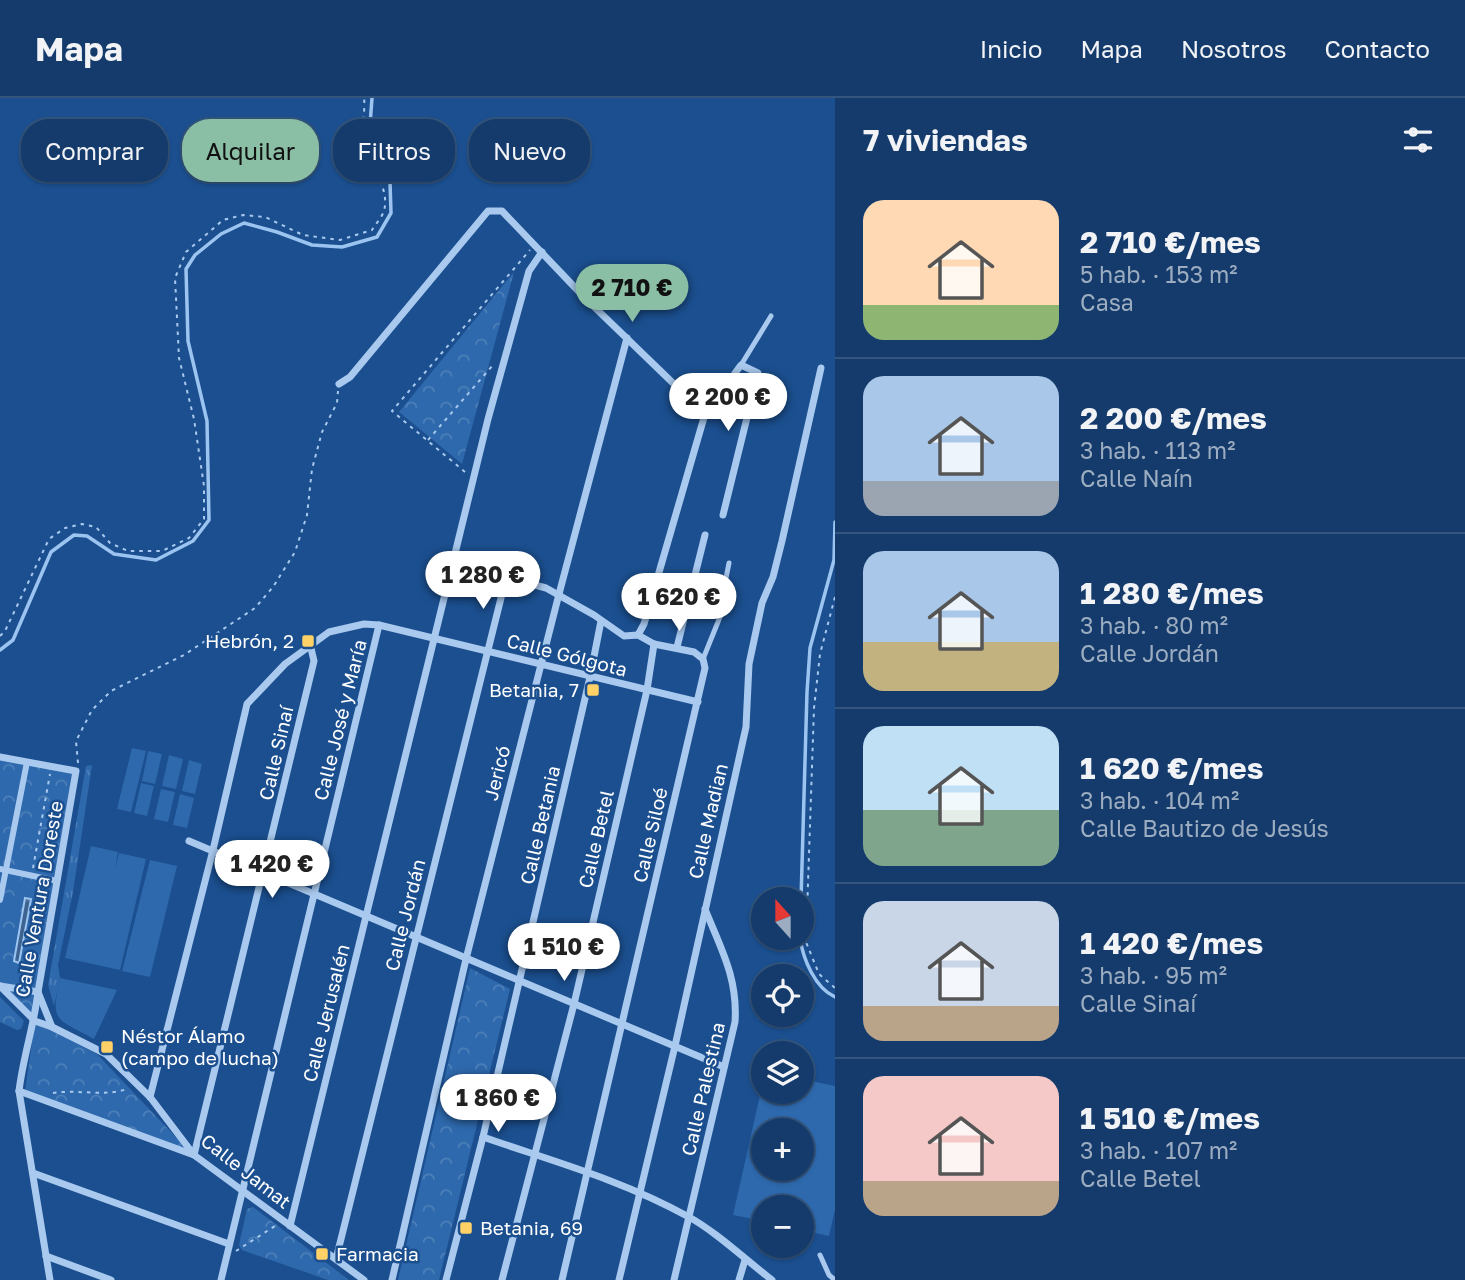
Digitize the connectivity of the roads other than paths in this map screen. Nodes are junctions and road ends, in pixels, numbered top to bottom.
1 (542, 252) junction
2 (771, 316) dead end
3 (627, 338) junction
4 (741, 365) junction
5 (821, 368) dead end
6 (339, 384) road end
7 (705, 414) junction
8 (723, 515) dead end
9 (705, 535) dead end
10 (729, 563) dead end
11 (454, 564) junction
12 (506, 578) junction
13 (558, 594) junction
14 (601, 621) junction
15 (379, 625) junction
16 (638, 635) junction
17 (435, 638) junction
18 (310, 644) junction
19 (654, 644) junction
20 (677, 647) junction
21 (487, 651) junction
22 (703, 659) junction
23 (540, 666) junction
24 (590, 677) junction
25 (647, 690) junction
26 (698, 702) junction
27 (0, 757) edge
28 (27, 762) junction
29 (189, 841) dead end
30 (213, 850) junction
31 (3, 870) edge
32 (264, 873) junction
33 (57, 881) junction
34 (314, 894) junction
35 (0, 900) edge
36 (704, 909) junction
37 (366, 915) junction
38 (415, 937) junction
39 (466, 958) junction
40 (519, 980) junction
41 (0, 986) edge
42 (38, 992) junction
43 (573, 1004) junction
44 (35, 1021) junction
45 (622, 1024) junction
46 (52, 1027) junction
47 (675, 1046) junction
48 (724, 1067) junction
49 (19, 1091) junction
50 (149, 1097) junction
51 (483, 1137) junction
52 (194, 1155) junction
53 (535, 1155) junction
54 (586, 1170) junction
55 (33, 1172) junction
56 (243, 1190) junction
57 (640, 1192) junction
58 (690, 1217) junction
59 (287, 1223) junction
60 (229, 1247) junction
61 (820, 1255) dead end
62 (46, 1256) junction
63 (336, 1259) junction
64 (745, 1260) junction
65 (50, 1280) edge
66 (111, 1280) edge
67 (221, 1280) edge
68 (364, 1280) edge
69 (392, 1280) edge
70 (446, 1280) edge
71 (502, 1280) edge
72 (562, 1280) edge
73 (619, 1280) edge
74 (674, 1280) edge
75 (738, 1280) edge
76 (772, 1280) edge
77 (835, 1280) edge

1 - 3 street
1 - 6 street
1 - 11 street, Calle Jerusalén
2 - 4 lane
3 - 7 street
3 - 13 street, Jericó
4 - 7 street
4 - 8 street
5 - 36 street, Calle Madian
7 - 16 street
9 - 20 street
10 - 22 lane, Calle Siloé
11 - 12 street
11 - 17 street, Calle Jerusalén
12 - 13 street
12 - 21 street, Calle Jordán
13 - 14 street
13 - 23 street, Jericó
14 - 16 street
14 - 24 street, Calle Betania
15 - 17 street, Calle Gólgota
15 - 18 street, Calle Gólgota
15 - 34 street, Calle José y María
16 - 19 street
17 - 21 street, Calle Gólgota
17 - 37 street, Calle Jerusalén
18 - 30 street, Calle Gólgota
18 - 32 street, Calle Sinaí
19 - 20 street
19 - 25 street, Calle Betel
20 - 22 street
21 - 23 street, Calle Gólgota
21 - 38 street, Calle Jordán
22 - 26 street, Calle Siloé
23 - 24 street, Calle Gólgota
23 - 39 street, Jericó
24 - 25 street, Calle Gólgota
24 - 40 street, Calle Betania
25 - 26 street, Calle Gólgota
25 - 43 street, Calle Betel
26 - 45 street, Calle Siloé
27 - 28 street
28 - 31 street
28 - 33 street, Calle Ventura Doreste
29 - 30 street
30 - 32 street
30 - 50 street, Calle Gólgota
31 - 33 street
31 - 35 street
32 - 34 street
32 - 52 street, Calle Sinaí
33 - 42 street, Calle Ventura Doreste
34 - 37 street
34 - 56 street, Calle José y María
36 - 47 street, Calle Madian
36 - 48 street, Calle Palestina
37 - 38 street
37 - 59 street, Calle Jerusalén
38 - 39 street
38 - 63 street, Calle Jordán
39 - 40 street
39 - 69 street, Jericó
40 - 43 street
40 - 51 street, Calle Betania
41 - 42 street
41 - 44 street
42 - 44 street, Calle Ventura Doreste
42 - 46 street
43 - 45 street
43 - 53 street, Calle Betel
44 - 46 street, Calle Jamat
44 - 49 street, Calle Ventura Doreste
45 - 47 street
45 - 54 street, Calle Siloé
46 - 50 street, Calle Jamat
47 - 48 street
47 - 57 street, Calle Madian
48 - 58 street, Calle Palestina
49 - 52 street
49 - 55 street, Calle Ventura Doreste
50 - 52 street, Calle Jamat
51 - 53 street
51 - 70 street, Calle Betania
52 - 56 street, Calle Jamat
53 - 54 street
53 - 71 street, Calle Betel
54 - 57 street
54 - 72 street, Calle Siloé
55 - 60 street
55 - 62 street, Calle Ventura Doreste
56 - 59 street, Calle Jamat
56 - 60 street, Calle José y María
57 - 58 street
57 - 73 street, Calle Madian
58 - 64 street
58 - 74 street, Calle Palestina
59 - 63 street, Calle Jamat
60 - 67 street, Calle José y María
61 - 77 lane
62 - 65 street, Calle Ventura Doreste
62 - 66 street
63 - 68 street, Calle Jamat
64 - 75 street
64 - 76 street

